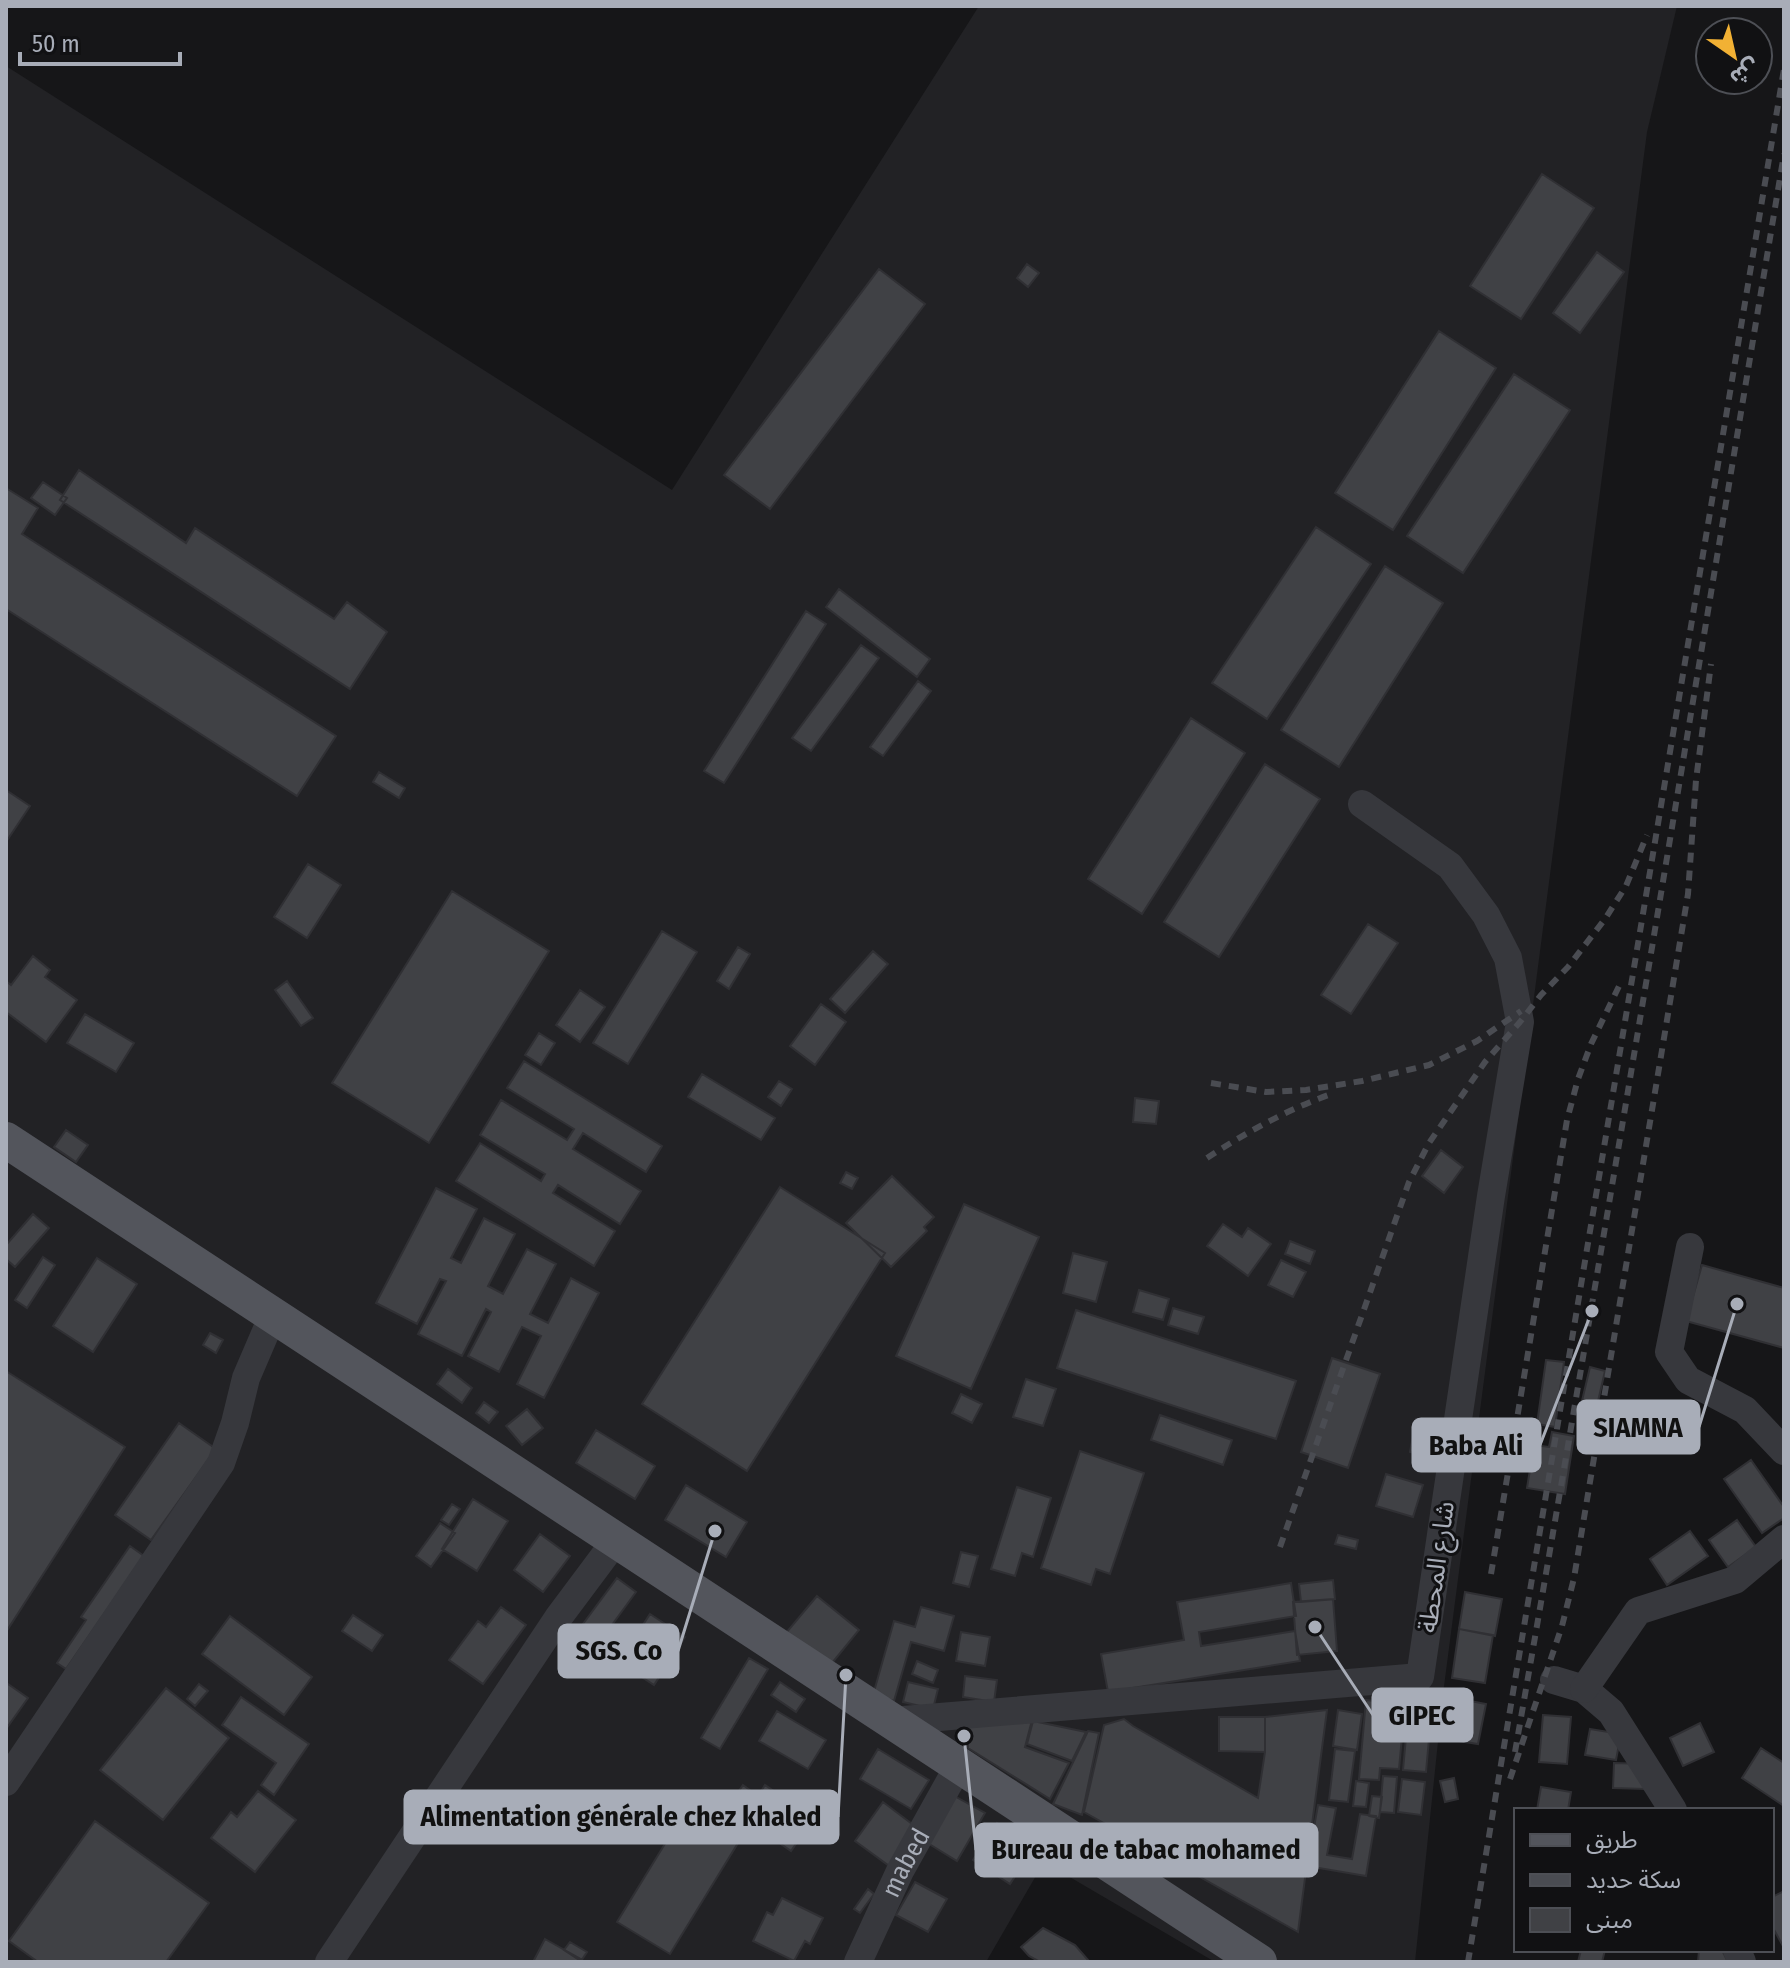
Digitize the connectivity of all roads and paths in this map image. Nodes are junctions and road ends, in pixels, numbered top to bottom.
1 (1362, 804) dead end
2 (6, 1140) edge
3 (1690, 1247) dead end
4 (273, 1315) junction
5 (1784, 1451) edge
6 (617, 1539) junction
7 (1784, 1539) edge
8 (1554, 1680) dead end
9 (1584, 1689) junction
10 (891, 1721) junction
11 (959, 1765) junction
12 (6, 1782) edge
13 (1672, 1808) edge
14 (329, 1962) edge
15 (858, 1962) edge
16 (1259, 1962) edge

1 - 10 street, شارع المحطة
2 - 4 main road
3 - 5 street
4 - 6 main road
4 - 12 street
6 - 10 main road
6 - 14 street
7 - 9 street
8 - 9 street
9 - 13 street
10 - 11 main road
11 - 15 street, mabed
11 - 16 main road

